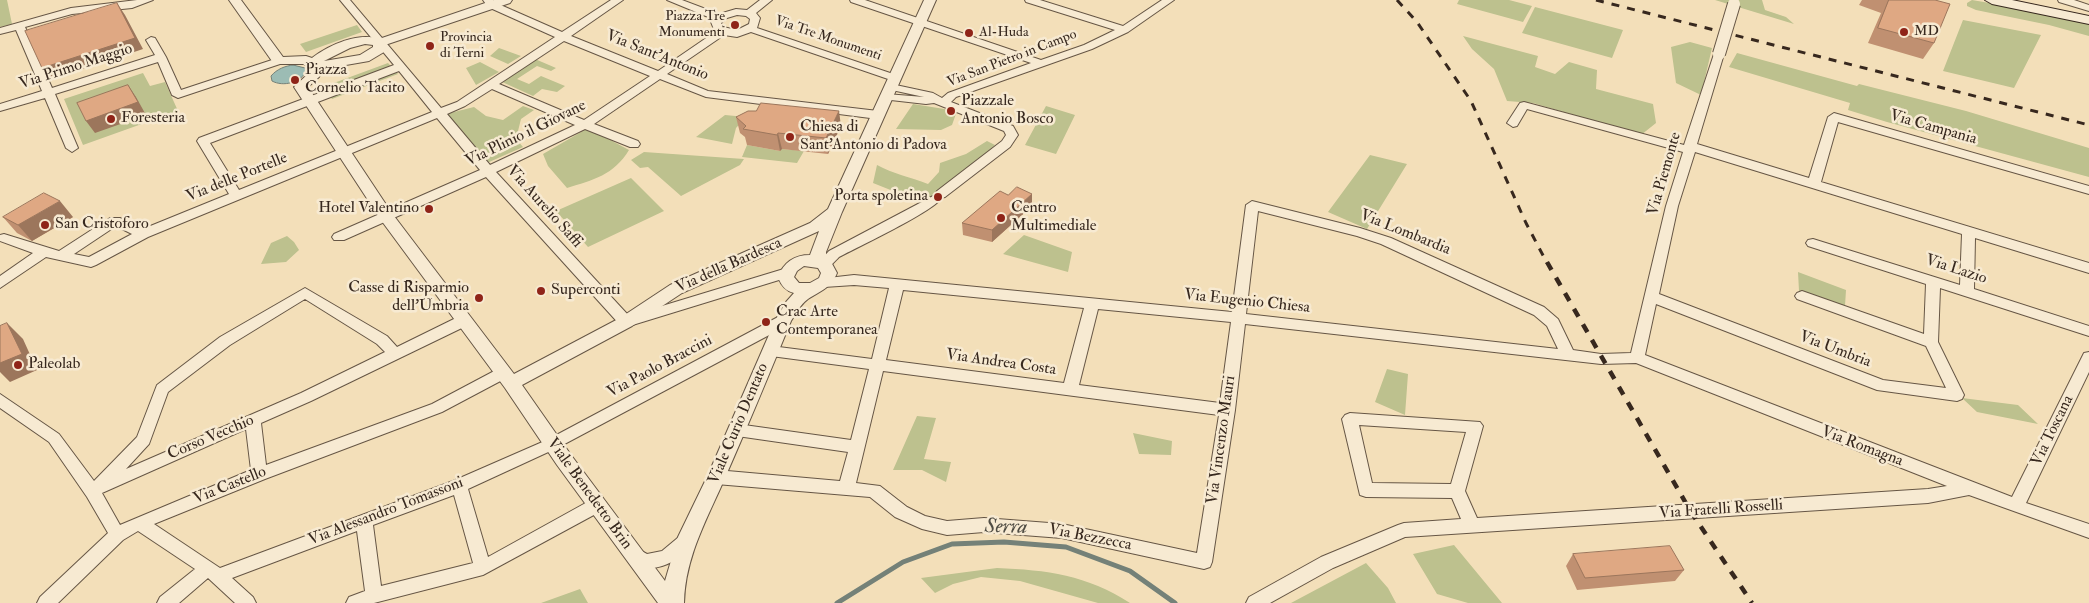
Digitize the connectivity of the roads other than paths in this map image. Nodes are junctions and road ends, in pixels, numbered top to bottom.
1 (148, 0) edge
2 (235, 0) edge
3 (345, 0) edge
4 (506, 0) edge
5 (618, 0) edge
6 (672, 0) edge
7 (767, 0) edge
8 (855, 0) edge
9 (930, 0) edge
10 (1030, 0) edge
11 (1169, 0) edge
12 (1992, 0) edge
13 (2063, 0) edge
14 (490, 2) edge
15 (1734, 2) edge
16 (2089, 9) edge
17 (748, 14) junction
18 (721, 18) junction
19 (920, 21) junction
20 (2089, 21) edge
21 (19, 25) junction
22 (751, 29) junction
23 (1124, 30) junction
24 (0, 31) edge
25 (722, 32) junction
26 (562, 36) junction
27 (151, 40) dead end
28 (356, 41) junction
29 (379, 43) junction
30 (161, 57) junction
31 (280, 61) junction
32 (1043, 64) junction
33 (315, 65) junction
34 (400, 67) junction
35 (658, 76) junction
36 (491, 84) junction
37 (891, 87) junction
38 (49, 92) junction
39 (940, 101) junction
40 (309, 102) junction
41 (0, 108) edge
42 (439, 114) junction
43 (878, 115) junction
44 (1513, 124) dead end
45 (585, 125) junction
46 (634, 144) dead end
47 (72, 148) dead end
48 (1689, 148) junction
49 (342, 153) junction
50 (488, 171) junction
51 (1814, 183) junction
52 (2089, 190) edge
53 (237, 196) junction
54 (834, 212) junction
55 (386, 216) junction
56 (1969, 231) junction
57 (143, 234) junction
58 (339, 237) dead end
59 (4, 238) dead end
60 (1812, 243) dead end
61 (44, 252) junction
62 (62, 255) junction
63 (2089, 268) edge
64 (819, 271) junction
65 (788, 279) junction
66 (854, 280) joint
67 (1933, 281) junction
68 (0, 283) edge
69 (897, 285) junction
70 (1967, 292) junction
71 (1651, 296) junction
72 (1802, 296) dead end
73 (1092, 304) junction
74 (791, 305) junction
75 (1239, 318) junction
76 (783, 321) junction
77 (463, 322) junction
78 (626, 322) junction
79 (2089, 331) edge
80 (1931, 342) junction
81 (770, 350) junction
82 (396, 354) junction
83 (1568, 355) junction
84 (2089, 357) edge
85 (1636, 358) junction
86 (877, 364) junction
87 (507, 378) junction
88 (1070, 390) junction
89 (0, 400) edge
90 (1228, 410) junction
91 (253, 421) junction
92 (737, 430) junction
93 (552, 444) junction
94 (857, 447) junction
95 (259, 474) junction
96 (716, 477) junction
97 (459, 486) junction
98 (847, 487) junction
99 (1970, 488) junction
100 (1457, 491) junction
101 (93, 492) junction
102 (597, 505) junction
103 (2016, 506) junction
104 (364, 520) junction
105 (139, 523) junction
106 (1472, 526) junction
107 (2089, 531) edge
108 (117, 535) junction
109 (686, 541) junction
110 (631, 552) junction
111 (1204, 562) joint
112 (483, 568) junction
113 (213, 572) junction
114 (374, 596) junction
115 (46, 603) edge
116 (166, 603) edge
117 (247, 603) edge
118 (355, 603) edge
119 (670, 603) edge
120 (674, 603) edge
121 (1255, 603) edge

1 - 21 street
2 - 31 street
3 - 29 street
4 - 14 street
5 - 26 street, Via delle Portelle
6 - 18 street
7 - 17 street
8 - 19 street
9 - 19 street
10 - 23 street
11 - 23 street, Via San Pietro in Campo
12 - 20 main road
13 - 16 main road
14 - 26 street, Via Sant'Antonio
14 - 29 street
15 - 48 street, Via Piemonte, bridge
17 - 18 street
17 - 22 street
18 - 25 street
19 - 32 street
19 - 37 street
21 - 24 street
21 - 38 street
22 - 25 street
22 - 37 street, Via Tre Monumenti
23 - 32 street, Via San Pietro in Campo
25 - 35 street, Via Plinio il Giovane
26 - 35 street, Via Sant'Antonio
26 - 36 street, Via delle Portelle
27 - 30 street
28 - 29 street
28 - 31 street
28 - 33 street
29 - 33 street
29 - 34 street
30 - 31 street
30 - 38 street, Via Primo Maggio
31 - 33 street
32 - 39 street, Via San Pietro in Campo
33 - 40 street
34 - 40 street
34 - 42 street, Via Aurelio Saffi
35 - 43 street, Via Sant'Antonio
35 - 45 street, Via Plinio il Giovane
36 - 42 street, Via delle Portelle
36 - 45 street
37 - 39 street
37 - 43 street
38 - 41 street, Via Primo Maggio
38 - 47 street
39 - 64 street
40 - 49 street, Viale Benedetto Brin
40 - 53 street
42 - 49 street, Via delle Portelle
42 - 50 street, Via Aurelio Saffi
43 - 54 street
44 - 48 street
45 - 46 street
45 - 50 street, Via Plinio il Giovane
48 - 51 street
48 - 71 street, Via Piemonte
49 - 53 street, Via delle Portelle
49 - 55 street, Viale Benedetto Brin
50 - 55 street, Via Plinio il Giovane
50 - 78 street, Via Aurelio Saffi
51 - 52 street, Via Campania
51 - 56 street
53 - 57 street, Via delle Portelle
54 - 64 street
54 - 78 street, Via della Bardesca
55 - 58 street, Via Plinio il Giovane
55 - 77 street, Viale Benedetto Brin
56 - 63 street
56 - 70 street
57 - 62 street, Via delle Portelle
57 - 62 street
59 - 61 street
60 - 67 street, Via Lazio
61 - 62 street
61 - 68 street
64 - 65 street
64 - 65 street
64 - 66 street, Via Eugenio Chiesa
64 - 74 street, Viale Curio Dentato
65 - 74 street
65 - 78 street, Via della Bardesca
66 - 69 street, Via Eugenio Chiesa
67 - 70 street, Via Lazio
67 - 80 street, Via Umbria
69 - 73 street, Via Eugenio Chiesa
69 - 86 street
70 - 79 street, Via Lazio
71 - 80 street, Via Umbria
71 - 85 street, Via Piemonte
72 - 80 street
73 - 75 street, Via Eugenio Chiesa
73 - 88 street
74 - 76 street, Viale Curio Dentato
75 - 83 street, Via Eugenio Chiesa
75 - 83 street, Via Lombardia
75 - 90 street, Via Vincenzo Mauri
76 - 81 street, Viale Curio Dentato
76 - 93 street, Via Paolo Braccini
77 - 82 street, Corso Vecchio
77 - 87 street, Viale Benedetto Brin
78 - 87 street, Via della Bardesca
81 - 86 street, Via Andrea Costa
81 - 92 street, Viale Curio Dentato
82 - 91 street, Corso Vecchio
82 - 101 street, Corso Vecchio
83 - 85 street, Via Eugenio Chiesa
84 - 103 street, Via Toscana
85 - 99 street, Via Romagna
86 - 88 street, Via Andrea Costa
86 - 94 street
87 - 93 street, Viale Benedetto Brin
87 - 95 street, Via Castello
88 - 90 street, Via Andrea Costa
89 - 101 street
90 - 111 street, Via Vincenzo Mauri
91 - 95 street
91 - 101 street, Corso Vecchio
92 - 94 street
92 - 96 street, Viale Curio Dentato
93 - 97 street, Via Alessandro Tomassoni
93 - 102 street, Viale Benedetto Brin
94 - 98 street
95 - 105 street, Via Castello
96 - 98 street, Via Bezzecca
96 - 109 street, Viale Curio Dentato
97 - 104 street, Via Alessandro Tomassoni
97 - 112 street
98 - 111 street, Via Bezzecca
99 - 103 street, Via Romagna
99 - 106 street, Via Fratelli Rosselli
100 - 100 street
100 - 106 street
101 - 108 street
102 - 110 street, Viale Benedetto Brin
102 - 112 street
103 - 107 street, Via Romagna
104 - 113 street, Via Alessandro Tomassoni
104 - 114 street
105 - 108 street, Via Castello
105 - 113 street
106 - 121 street, Via Fratelli Rosselli
108 - 115 street, Via Castello
109 - 110 street, Viale Curio Dentato
109 - 120 street, Viale Curio Dentato
110 - 119 street, Viale Benedetto Brin
112 - 114 street
113 - 116 street, Via Alessandro Tomassoni
113 - 117 street
114 - 118 street

